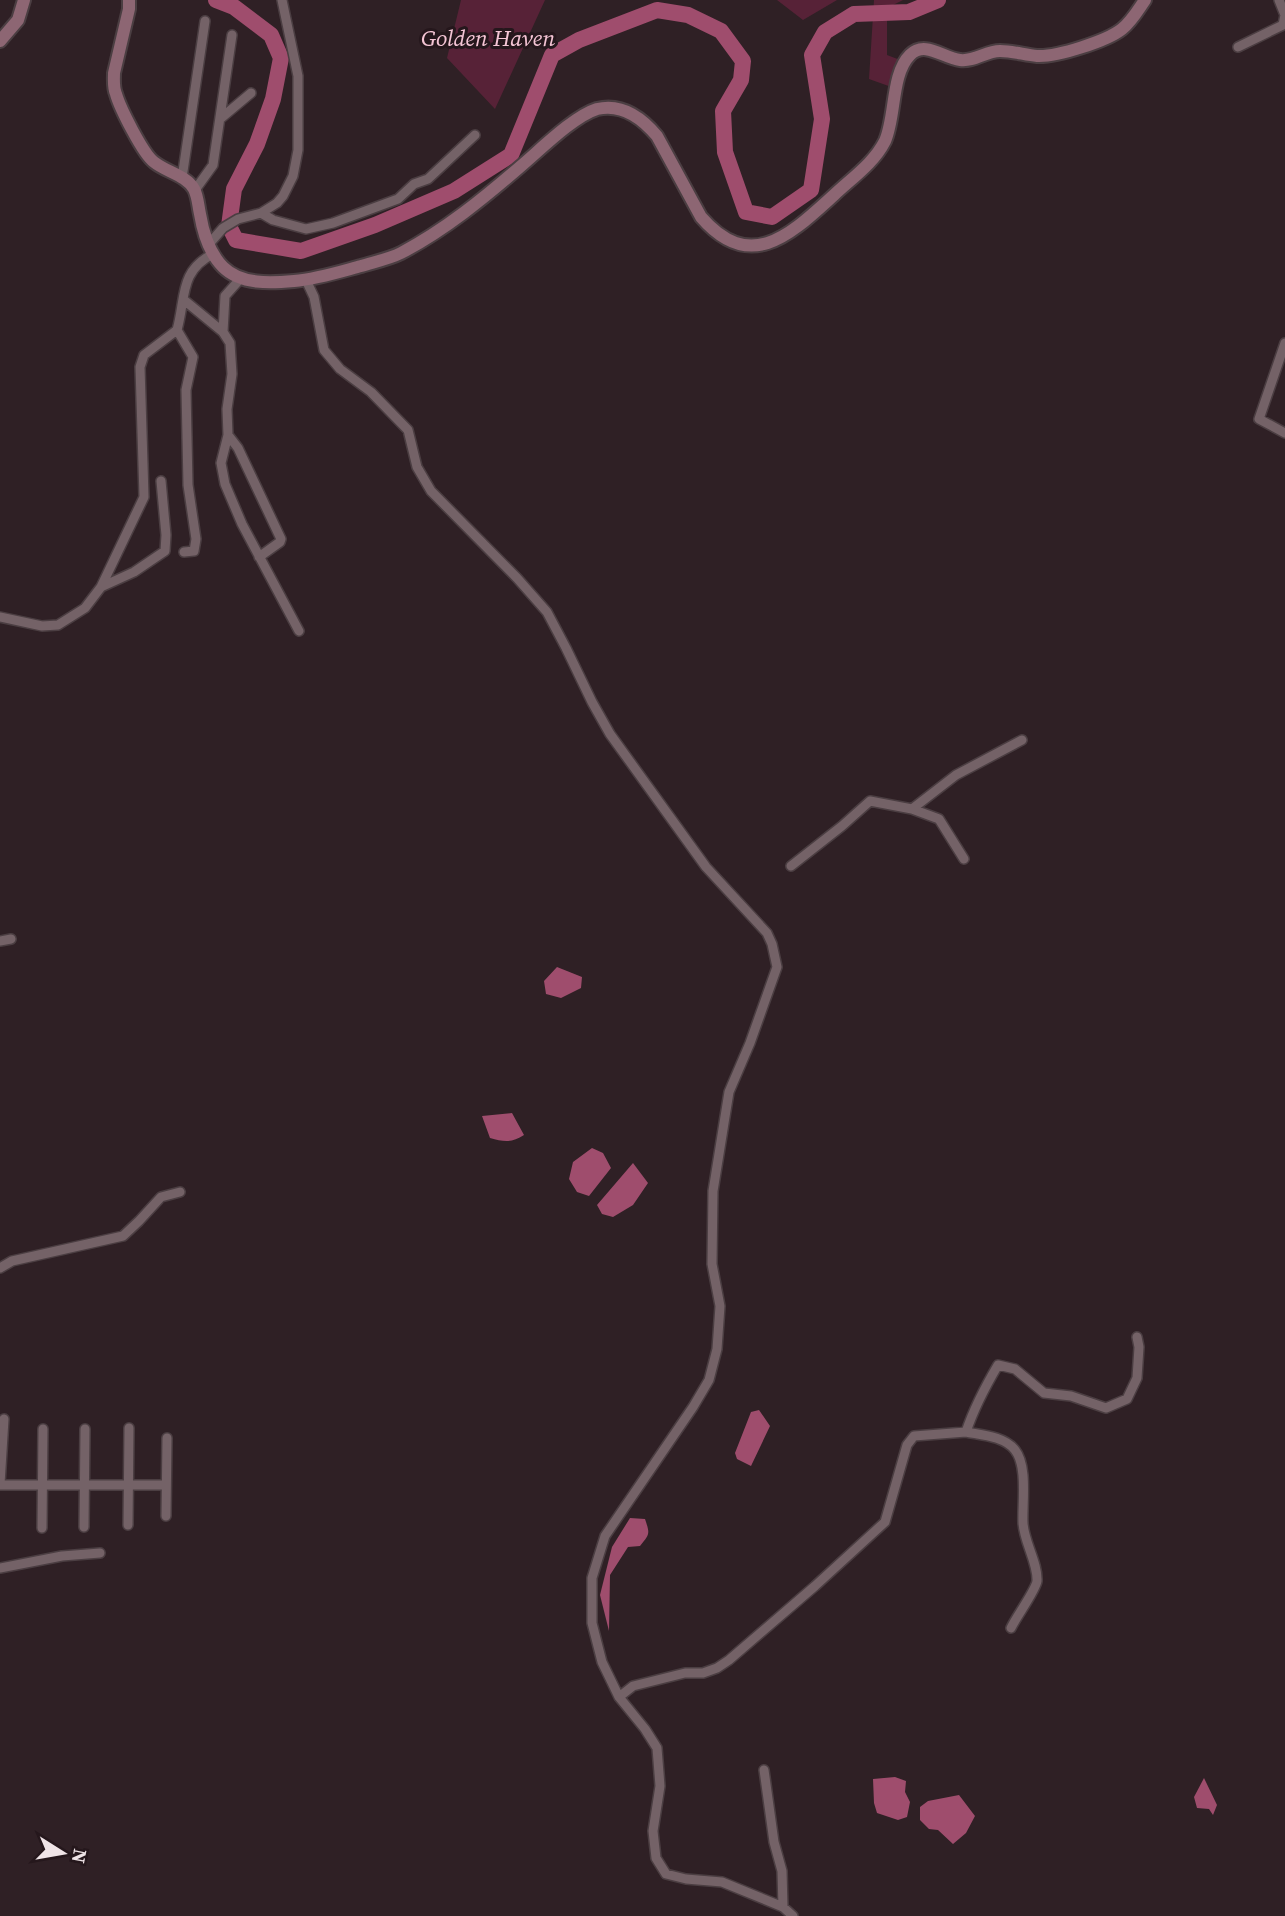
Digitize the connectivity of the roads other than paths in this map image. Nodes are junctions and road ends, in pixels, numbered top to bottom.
1 (24, 0) edge
2 (129, 0) edge
3 (282, 0) edge
4 (1145, 0) edge
5 (1279, 0) edge
6 (205, 21) dead end
7 (232, 34) dead end
8 (0, 41) edge
9 (1238, 47) dead end
10 (251, 93) dead end
11 (220, 119) junction
12 (475, 135) dead end
13 (182, 178) junction
14 (195, 190) junction
15 (261, 213) junction
16 (211, 249) junction
17 (241, 278) junction
18 (306, 280) junction
19 (184, 300) junction
20 (177, 330) junction
21 (223, 331) junction
22 (1285, 342) edge
23 (1285, 432) edge
24 (228, 435) junction
25 (161, 481) dead end
26 (184, 552) dead end
27 (259, 557) junction
28 (101, 587) junction
29 (0, 617) edge
30 (299, 631) dead end
31 (1022, 740) dead end
32 (912, 809) junction
33 (964, 859) dead end
34 (791, 866) dead end
35 (11, 939) dead end
36 (0, 942) edge
37 (180, 1192) dead end
38 (0, 1268) edge
39 (1137, 1337) dead end
40 (4, 1419) dead end
41 (43, 1429) dead end
42 (85, 1429) dead end
43 (128, 1429) dead end
44 (965, 1432) junction
45 (167, 1438) dead end
46 (0, 1484) edge
47 (43, 1485) junction
48 (84, 1485) junction
49 (129, 1485) junction
50 (166, 1485) junction
51 (166, 1516) dead end
52 (128, 1525) dead end
53 (84, 1527) dead end
54 (42, 1528) dead end
55 (100, 1553) dead end
56 (0, 1569) edge
57 (1011, 1628) dead end
58 (619, 1697) junction
59 (764, 1770) dead end
60 (783, 1907) junction
61 (793, 1916) edge

1 - 8 main road
2 - 13 main road
3 - 15 street
4 - 18 main road
5 - 9 street
6 - 13 street
7 - 11 street
10 - 11 street
11 - 14 street
12 - 15 street
13 - 14 main road
14 - 16 main road
15 - 16 street
16 - 17 main road
16 - 19 street
17 - 18 main road
17 - 21 street
18 - 58 street
19 - 20 street
19 - 21 street
20 - 26 street
20 - 28 street
21 - 24 street
22 - 23 street
24 - 27 street
24 - 27 street
25 - 28 street
27 - 30 street
28 - 29 street
31 - 32 street
32 - 33 street
32 - 34 street
35 - 36 street
37 - 38 street
39 - 44 street
40 - 46 street
41 - 47 street
42 - 48 street
43 - 49 street
44 - 57 street
44 - 58 street
45 - 50 street
46 - 47 street
47 - 48 street
47 - 54 street
48 - 49 street
48 - 53 street
49 - 50 street
49 - 52 street
50 - 51 street
55 - 56 street
58 - 60 street
59 - 60 street
60 - 61 street

